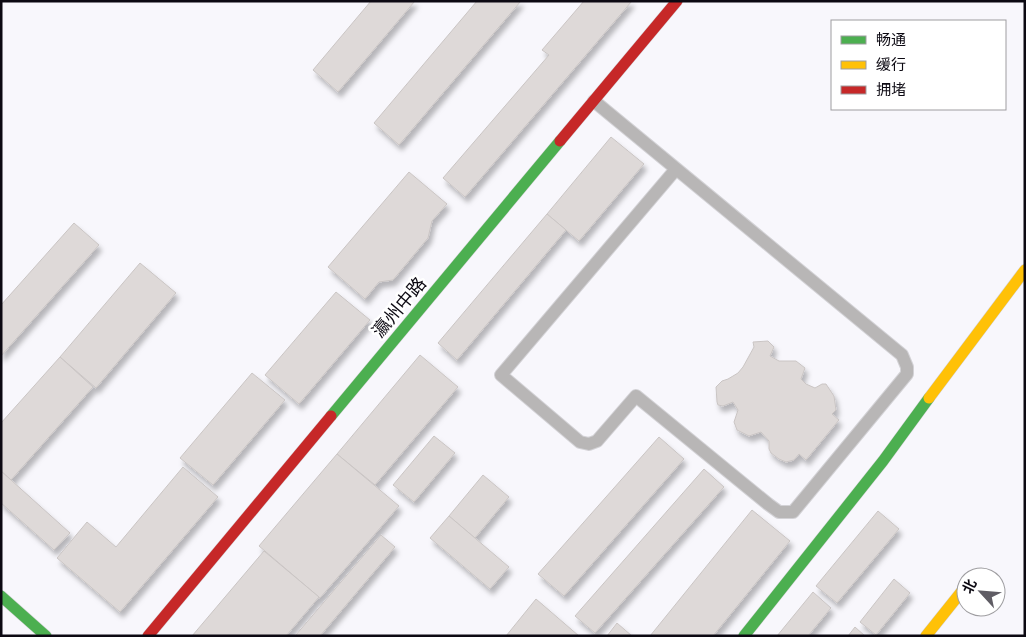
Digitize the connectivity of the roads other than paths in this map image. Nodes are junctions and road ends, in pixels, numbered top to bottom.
1 (677, 1) edge
2 (594, 101) junction
3 (676, 169) junction
4 (1025, 270) edge
5 (1, 596) edge
6 (956, 598) edge
7 (46, 636) edge
8 (148, 636) edge
9 (744, 636) edge
10 (926, 636) edge

1 - 2 main road, 瀛州中路
2 - 3 lane
2 - 8 main road, 瀛州中路
3 - 3 lane
4 - 9 main road
5 - 7 main road
6 - 10 main road

